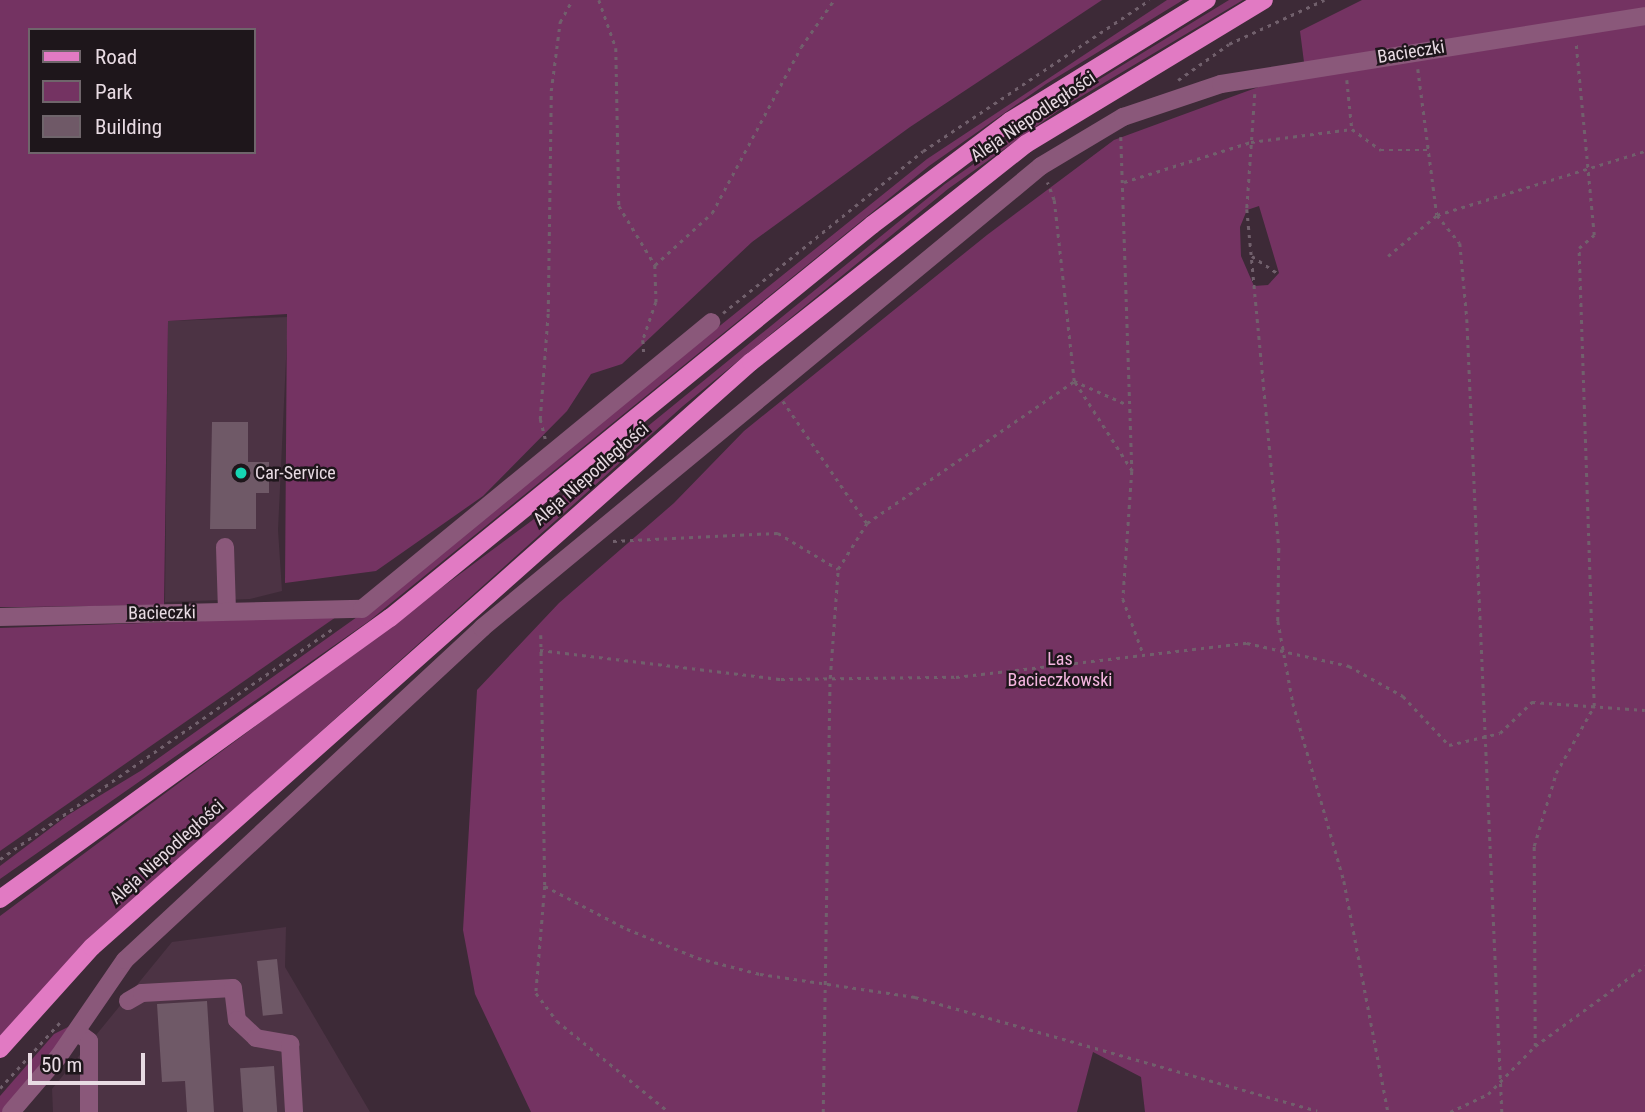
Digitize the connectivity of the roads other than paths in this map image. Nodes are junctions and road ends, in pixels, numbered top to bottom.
1 (1207, 0) edge
2 (1264, 0) edge
3 (1645, 16) edge
4 (711, 323) road end
5 (225, 547) dead end
6 (227, 611) junction
7 (0, 617) edge
8 (0, 899) edge
9 (128, 1001) dead end
10 (82, 1024) junction
11 (0, 1049) edge
12 (11, 1112) edge
13 (89, 1112) edge
14 (294, 1112) edge

1 - 8 main road, Aleja Niepodległości
2 - 11 main road, Aleja Niepodległości
3 - 10 street, Bacieczki
4 - 6 street, Bacieczki
5 - 6 street
6 - 7 street, Bacieczki
9 - 14 street
10 - 12 street, Bacieczki
10 - 13 street

